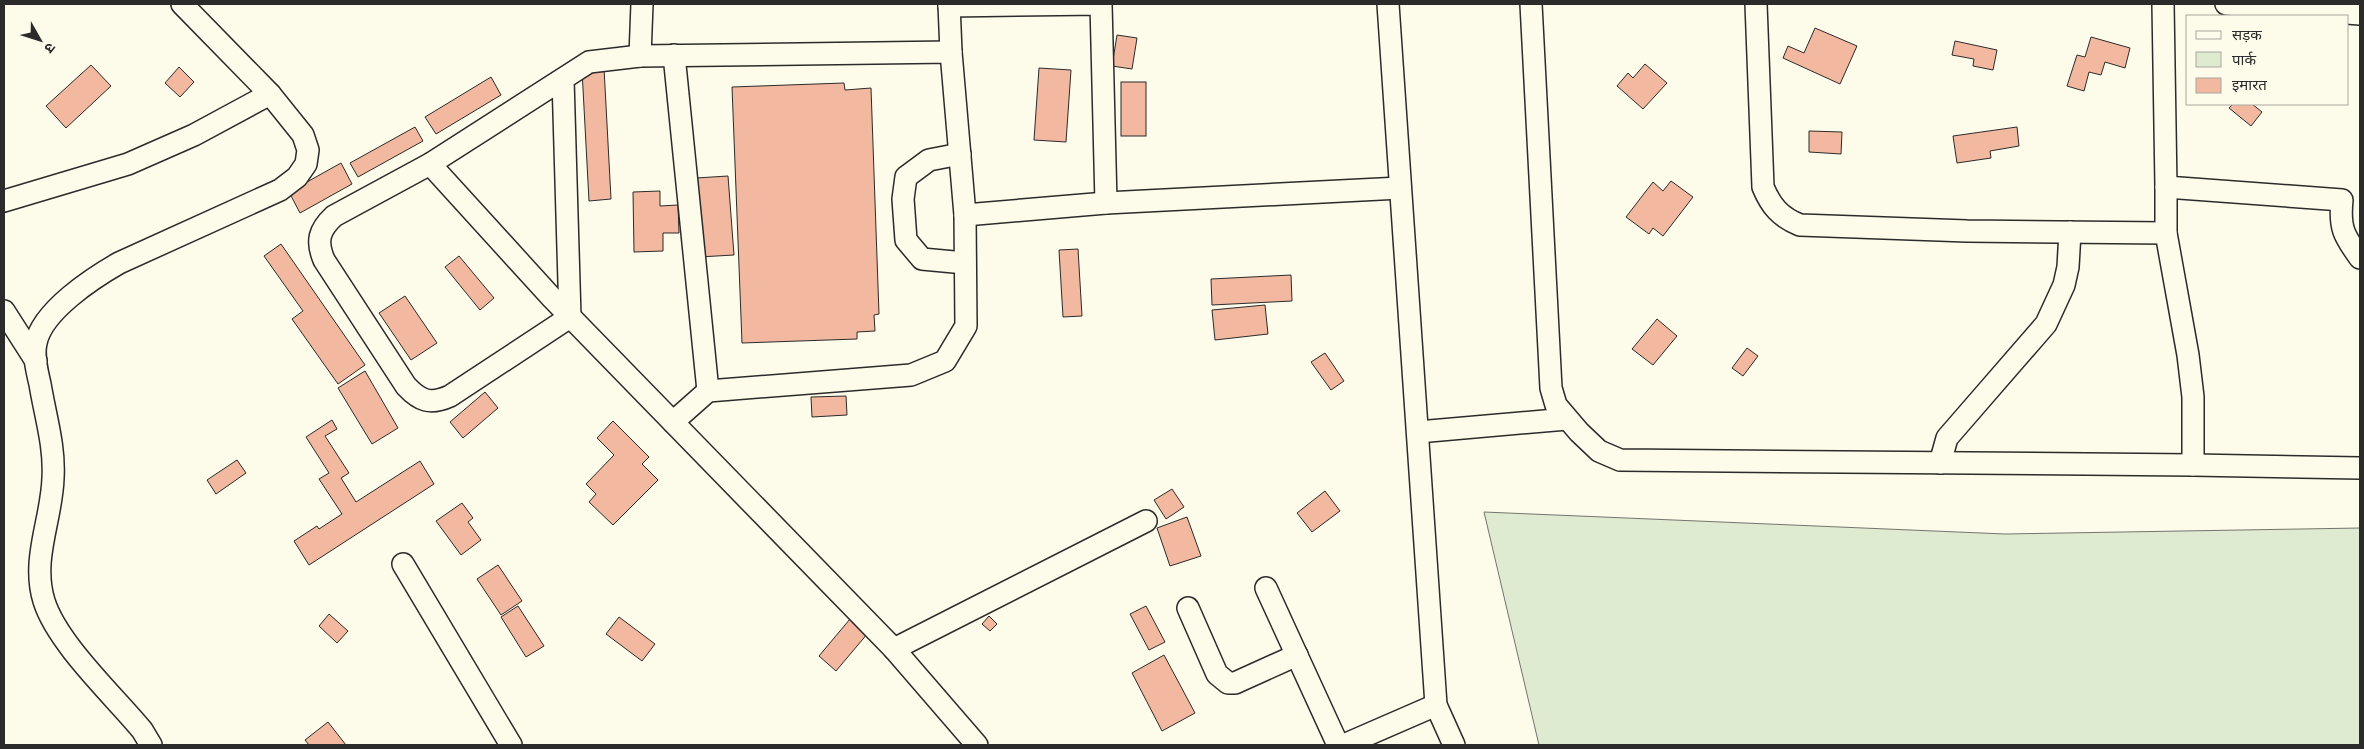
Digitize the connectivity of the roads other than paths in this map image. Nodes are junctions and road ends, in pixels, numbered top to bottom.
1 (182, 4) edge
2 (642, 4) edge
3 (1102, 4) edge
4 (1388, 4) edge
5 (1531, 4) edge
6 (1756, 4) edge
7 (2163, 4) edge
8 (2226, 4) edge
9 (949, 5) edge
10 (2360, 14) edge
11 (951, 52) junction
12 (674, 55) junction
13 (640, 56) junction
14 (563, 80) junction
15 (270, 94) junction
16 (960, 154) junction
17 (430, 164) junction
18 (2166, 187) junction
19 (1400, 188) junction
20 (2351, 200) edge
21 (4, 201) edge
22 (1106, 203) junction
23 (965, 215) junction
24 (2070, 232) junction
25 (2166, 233) junction
26 (2360, 258) edge
27 (965, 262) junction
28 (4, 311) edge
29 (570, 317) junction
30 (36, 361) junction
31 (708, 391) junction
32 (1567, 419) junction
33 (673, 422) junction
34 (1418, 432) junction
35 (1940, 463) junction
36 (2193, 465) junction
37 (2360, 468) edge
38 (1146, 521) dead end
39 (403, 564) dead end
40 (1266, 588) dead end
41 (1188, 608) dead end
42 (894, 648) junction
43 (1296, 655) junction
44 (1436, 705) junction
45 (151, 745) edge
46 (511, 745) edge
47 (977, 745) edge
48 (1338, 745) edge
49 (1344, 745) edge
50 (1454, 745) edge

1 - 15 street
2 - 13 street
3 - 9 street
3 - 22 street
4 - 19 street
5 - 32 street
6 - 24 street
7 - 18 street
8 - 10 street
9 - 11 street
11 - 12 street
11 - 16 street
12 - 13 street
12 - 31 street
13 - 14 street
14 - 17 street
14 - 29 street
15 - 21 street
15 - 30 street
16 - 23 street
16 - 27 street
17 - 29 street
17 - 29 street
18 - 20 street
18 - 25 street
19 - 22 street
19 - 34 street
20 - 26 street
22 - 23 street
23 - 27 street
24 - 25 street
24 - 35 street
25 - 36 street
27 - 31 street
28 - 30 street
29 - 33 street
30 - 45 street
31 - 33 street
32 - 34 street
32 - 35 street
33 - 42 street
34 - 44 street
35 - 36 street
36 - 37 street
38 - 42 street
39 - 46 street
40 - 43 street
41 - 43 street
42 - 47 street
43 - 48 street
44 - 49 street
44 - 50 street

